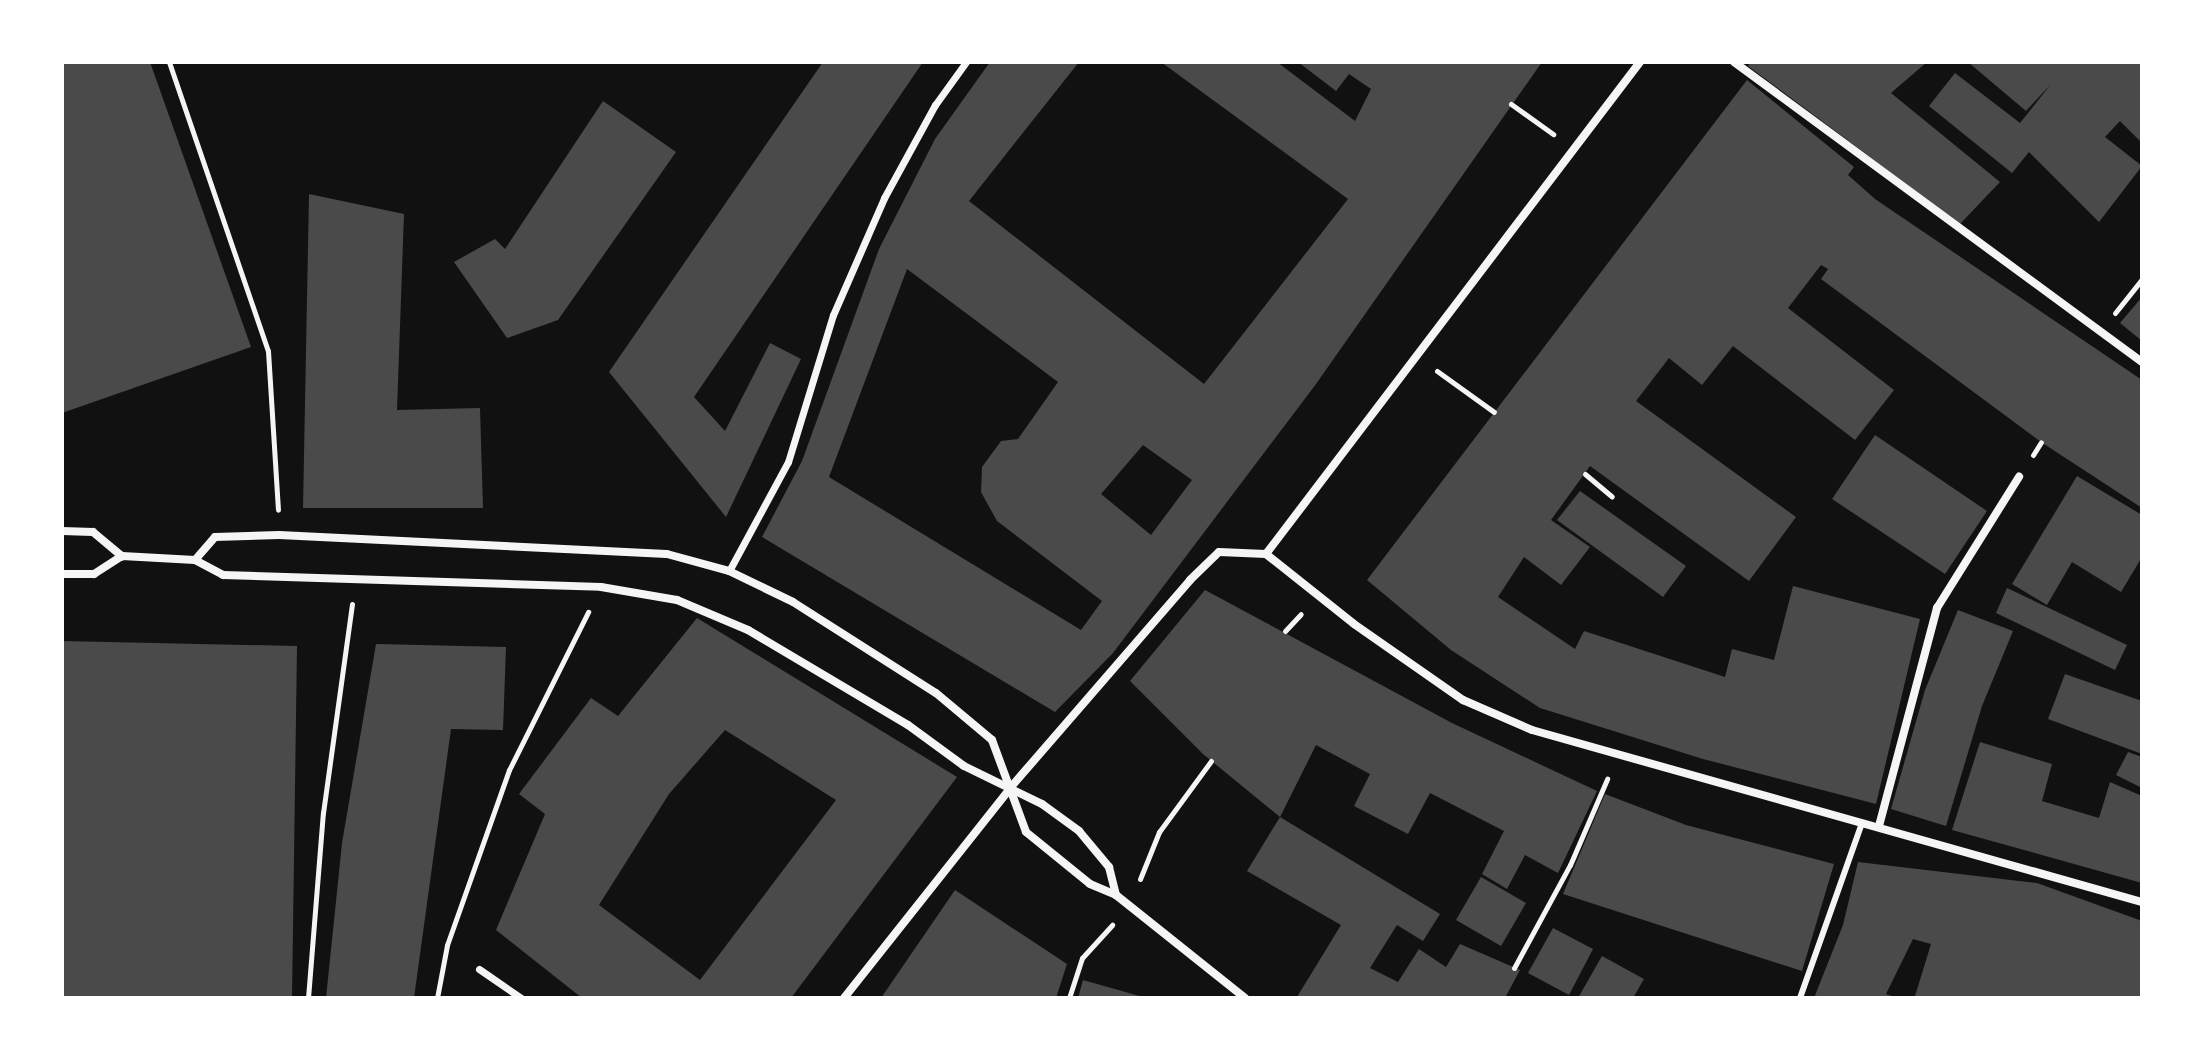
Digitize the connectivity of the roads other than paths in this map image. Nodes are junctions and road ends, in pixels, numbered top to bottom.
1 (966, 62) edge
2 (1640, 62) edge
3 (1734, 62) edge
4 (2142, 362) edge
5 (2019, 477) dead end
6 (62, 531) edge
7 (1266, 554) junction
8 (122, 556) junction
9 (195, 560) junction
10 (729, 571) junction
11 (62, 574) edge
12 (1011, 787) junction
13 (1862, 823) junction
14 (1879, 826) junction
15 (1116, 895) junction
16 (2142, 902) edge
17 (479, 969) dead end
18 (521, 998) edge
19 (844, 998) edge
20 (1245, 998) edge
21 (1800, 998) edge

1 - 10 street
2 - 7 street
3 - 4 street
5 - 14 street
6 - 8 street
7 - 12 street
7 - 13 street
8 - 9 street
8 - 11 street
9 - 10 street
9 - 12 street
10 - 12 street
12 - 15 street
12 - 15 street
12 - 19 street
13 - 14 street
13 - 21 lane
14 - 16 street
15 - 20 street
17 - 18 street

